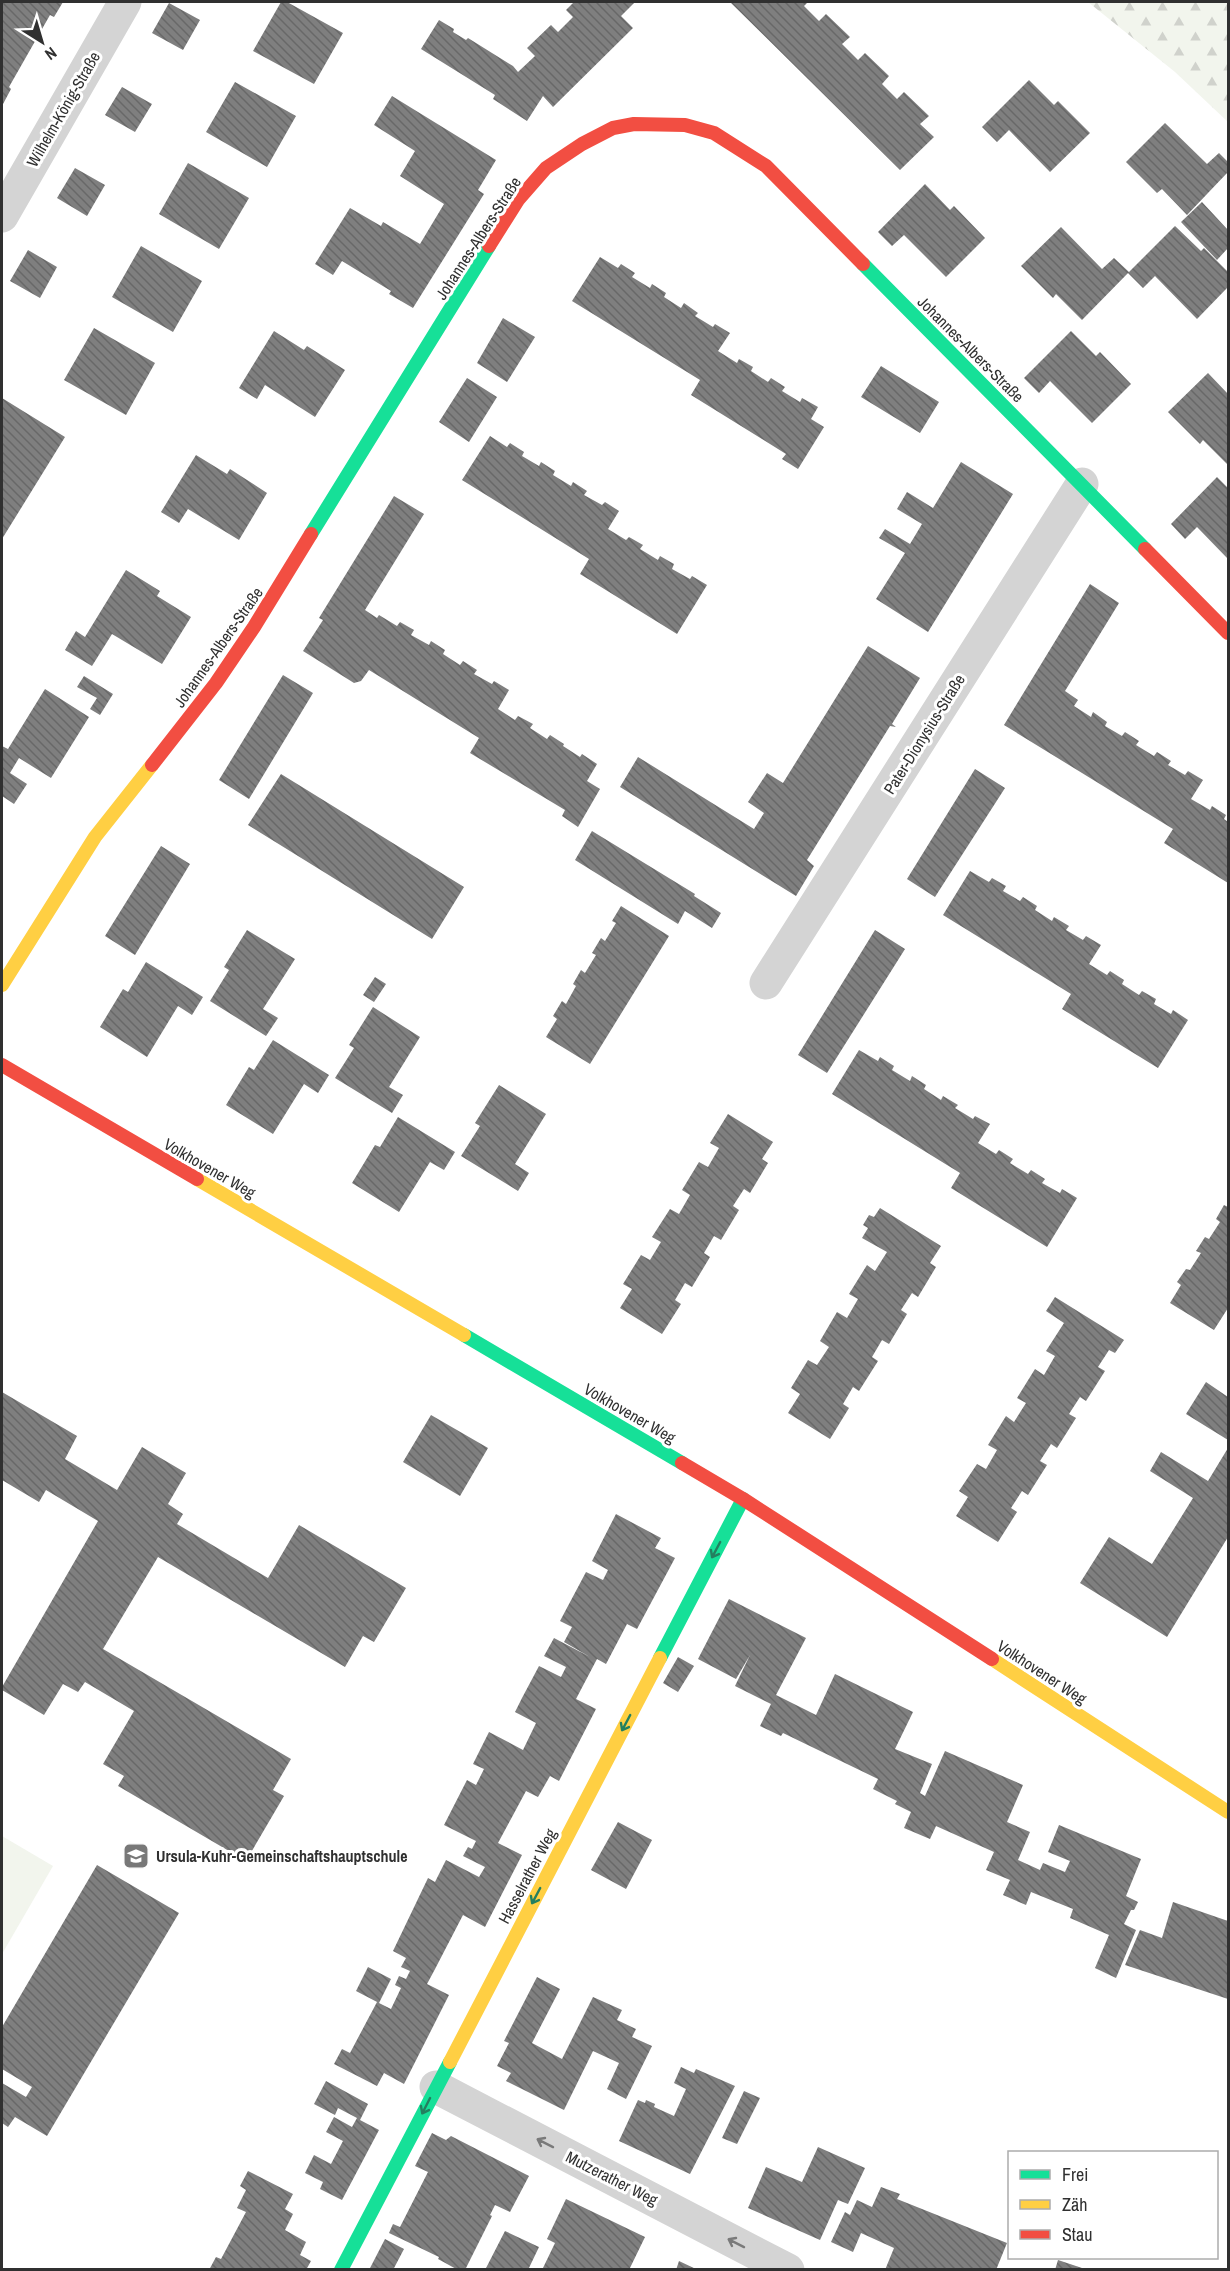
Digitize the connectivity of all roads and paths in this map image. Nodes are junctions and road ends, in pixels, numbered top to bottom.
1 (125, 2) edge
2 (2, 216) edge
3 (1082, 484) junction
4 (1228, 633) edge
5 (766, 983) dead end
6 (2, 985) edge
7 (2, 1065) edge
8 (743, 1499) junction
9 (1228, 1812) edge
10 (436, 2087) junction
11 (341, 2270) edge
12 (788, 2270) edge

1 - 2 street, Wilhelm-König-Straße
3 - 4 street, Johannes-Albers-Straße
3 - 5 street, Pater-Dionysius-Straße
3 - 6 street, Johannes-Albers-Straße
7 - 8 street, Volkhovener Weg
8 - 9 street, Volkhovener Weg
8 -> 10 street, Hasselrather Weg
10 -> 11 street, Hasselrather Weg
12 -> 10 street, Mutzerather Weg

